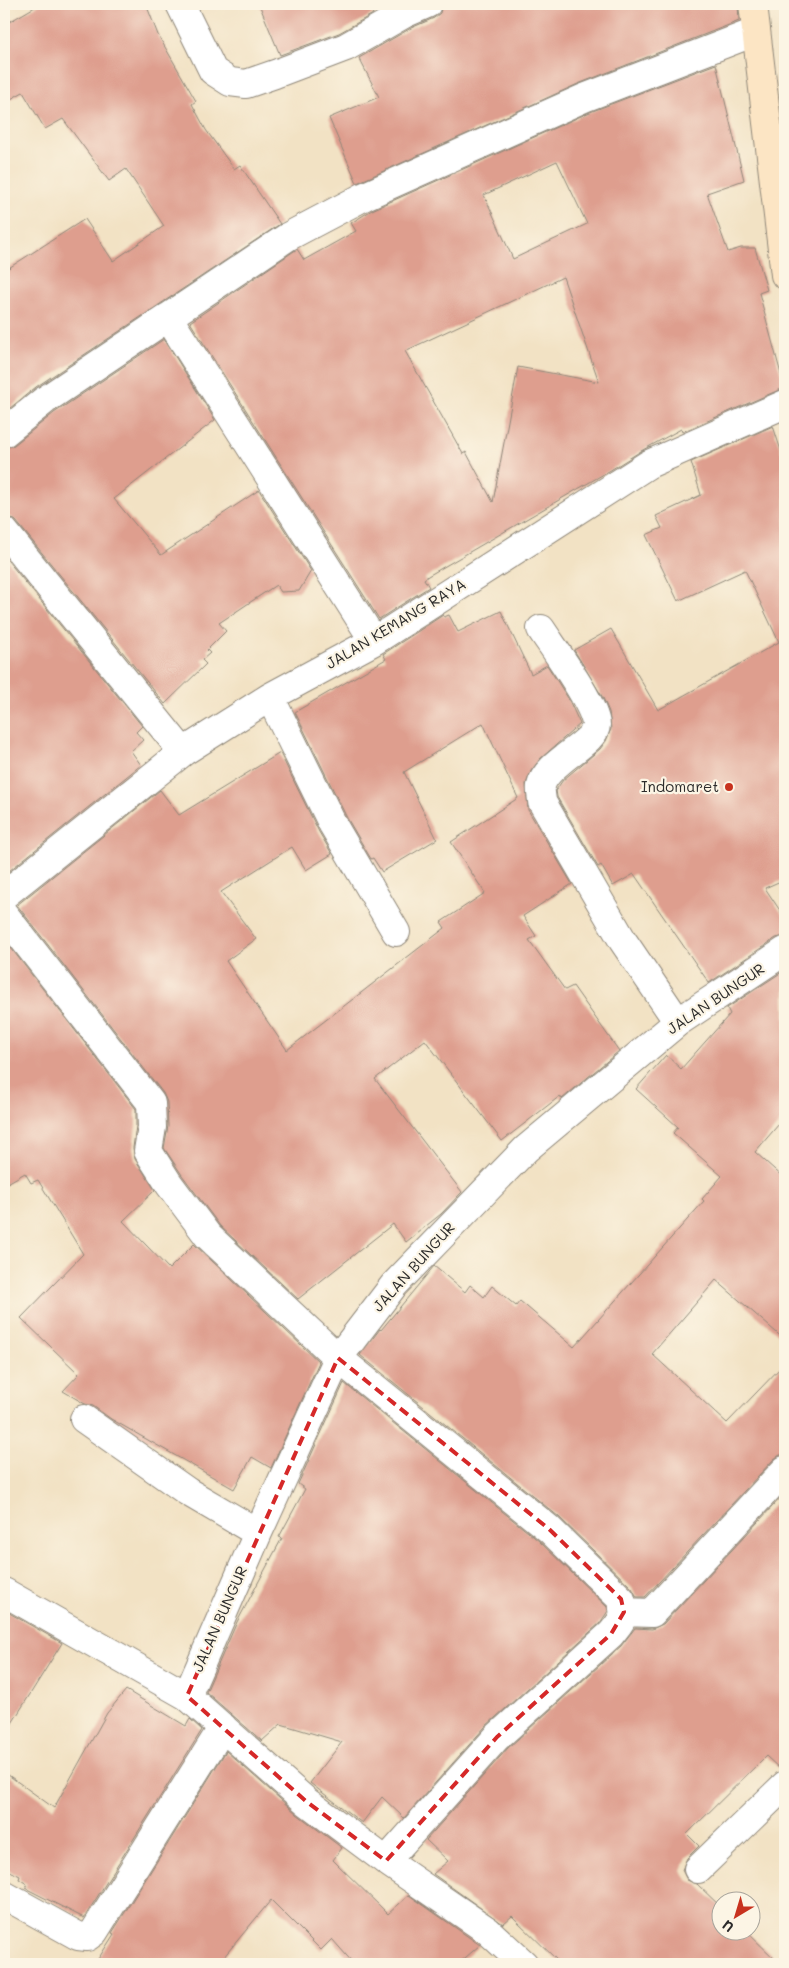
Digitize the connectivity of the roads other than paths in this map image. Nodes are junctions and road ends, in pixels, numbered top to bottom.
1 (180, 4) edge
2 (427, 4) edge
3 (753, 4) edge
4 (755, 32) junction
5 (785, 276) edge
6 (168, 317) junction
7 (785, 404) edge
8 (4, 433) edge
9 (4, 531) edge
10 (541, 629) dead end
11 (374, 641) junction
12 (270, 697) junction
13 (183, 752) junction
14 (4, 895) edge
15 (4, 914) edge
16 (396, 932) dead end
17 (785, 952) edge
18 (678, 1022) junction
19 (338, 1358) junction
20 (84, 1419) dead end
21 (783, 1472) edge
22 (258, 1534) junction
23 (4, 1592) edge
24 (624, 1612) junction
25 (186, 1696) junction
26 (223, 1727) junction
27 (785, 1785) edge
28 (386, 1861) junction
29 (698, 1869) dead end
30 (4, 1895) edge
31 (524, 1964) edge

1 - 2 street
3 - 4 main road
4 - 5 main road
4 - 6 street
6 - 8 street
6 - 11 street
7 - 11 street, JALAN KEMANG RAYA
9 - 13 street
10 - 18 street
11 - 12 street, JALAN KEMANG RAYA
12 - 13 street, JALAN KEMANG RAYA
12 - 16 street
13 - 14 street, JALAN KEMANG RAYA
15 - 19 street
17 - 18 street, JALAN BUNGUR
18 - 19 street, JALAN BUNGUR
19 - 22 street, JALAN BUNGUR
19 - 24 street
20 - 22 street
21 - 24 street
22 - 25 street, JALAN BUNGUR
23 - 25 street
24 - 28 street
25 - 26 street
26 - 28 street
26 - 30 street
27 - 29 street
28 - 31 street

